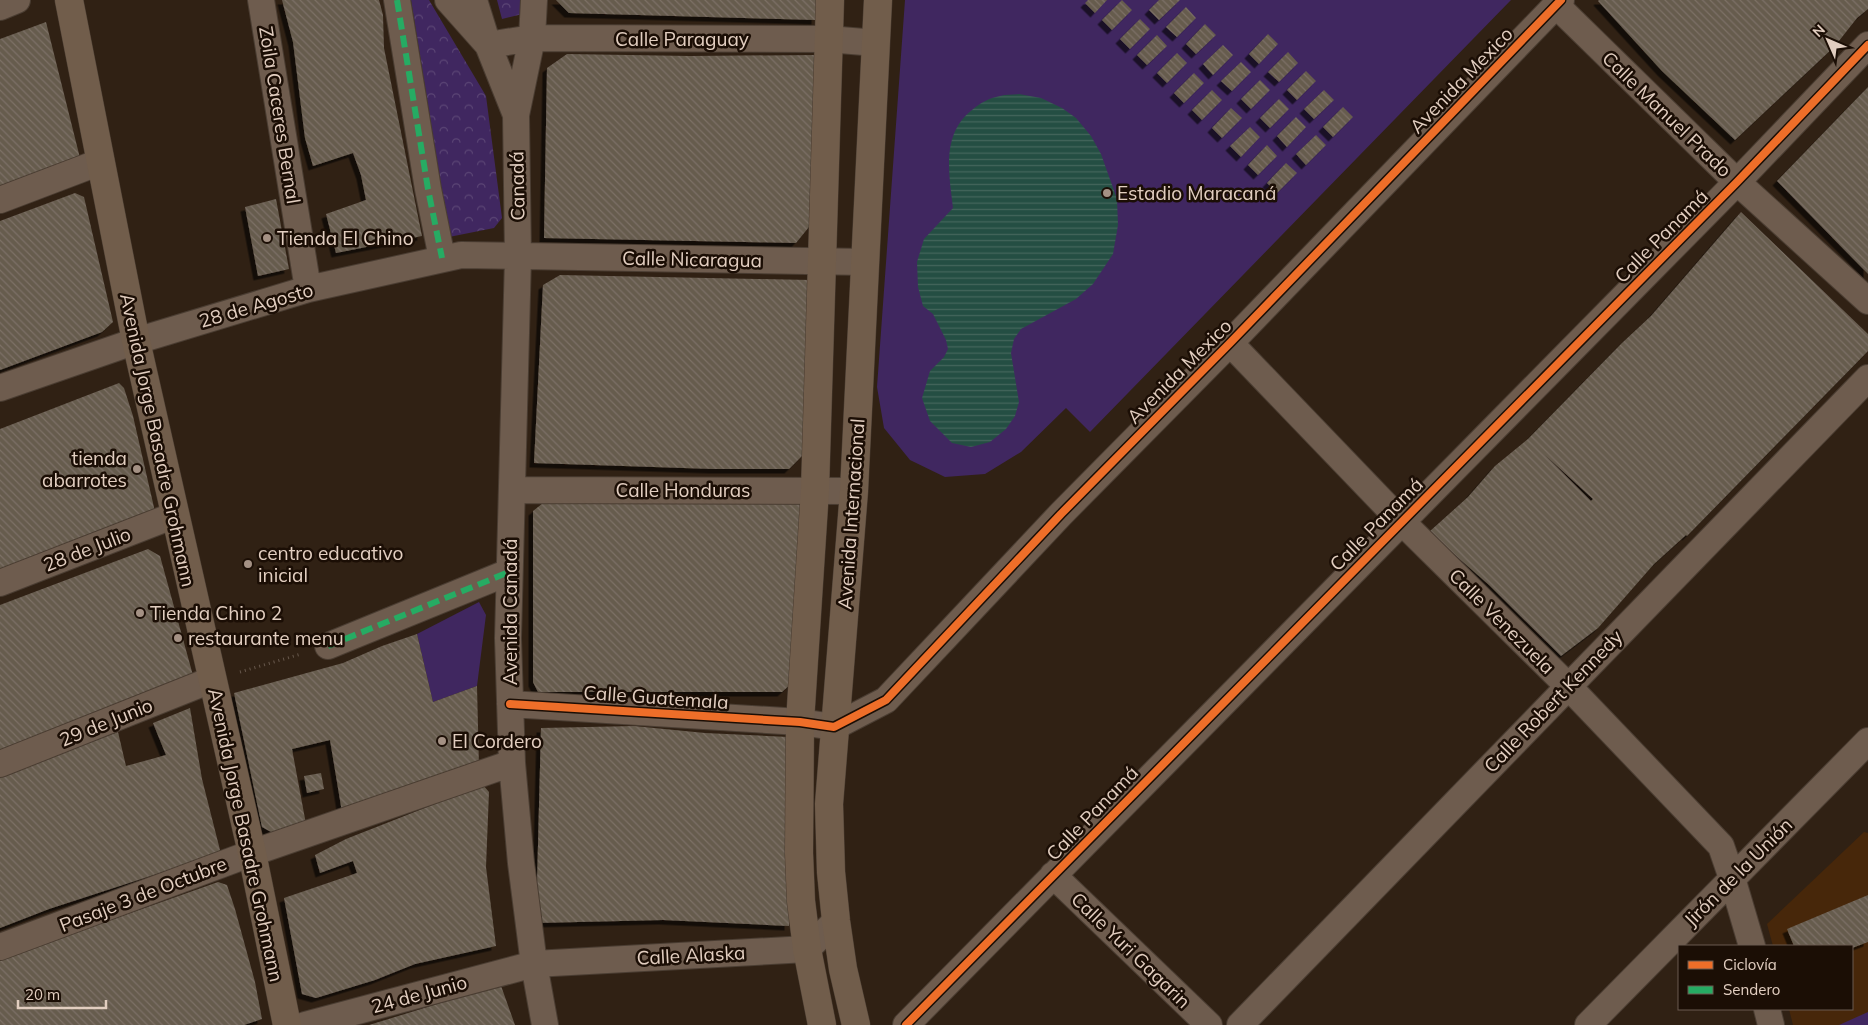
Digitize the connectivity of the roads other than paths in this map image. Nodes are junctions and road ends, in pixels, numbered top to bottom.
1 (17, 0) edge
2 (69, 0) edge
3 (261, 0) edge
4 (397, 0) edge
5 (448, 0) edge
6 (474, 0) edge
7 (534, 0) edge
8 (830, 0) edge
9 (878, 0) edge
10 (1558, 3) edge
11 (0, 6) edge
12 (532, 38) junction
13 (828, 39) junction
14 (876, 43) junction
15 (488, 45) junction
16 (1868, 45) edge
17 (516, 115) junction
18 (100, 162) junction
19 (1737, 182) junction
20 (0, 200) edge
21 (518, 257) junction
22 (442, 258) junction
23 (822, 260) junction
24 (865, 262) junction
25 (308, 289) junction
26 (1868, 301) edge
27 (136, 341) junction
28 (1230, 343) junction
29 (1868, 378) edge
30 (0, 388) edge
31 (512, 490) junction
32 (815, 490) junction
33 (854, 491) junction
34 (175, 515) junction
35 (1401, 521) junction
36 (509, 572) junction
37 (0, 583) edge
38 (328, 646) road end
39 (211, 680) junction
40 (1568, 686) junction
41 (510, 704) junction
42 (800, 722) junction
43 (834, 727) junction
44 (1863, 757) edge
45 (512, 763) junction
46 (0, 764) edge
47 (252, 853) junction
48 (1053, 875) junction
49 (1732, 878) junction
50 (836, 921) junction
51 (1752, 945) edge
52 (0, 947) edge
53 (807, 948) junction
54 (534, 964) junction
55 (1767, 1010) edge
56 (287, 1025) edge
57 (305, 1025) edge
58 (545, 1025) edge
59 (822, 1025) edge
60 (856, 1025) edge
61 (906, 1025) edge
62 (1209, 1025) edge
63 (1240, 1025) edge
64 (1588, 1025) edge
65 (1771, 1025) edge

1 - 11 street
2 - 18 main road, Avenida Jorge Basadre Grohmann
3 - 25 street, Zoila Caceres Bernal
4 - 22 street
5 - 15 street
6 - 15 street
7 - 12 street
8 - 13 main road, Avenida Internacional
9 - 14 main road, Avenida Internacional
10 - 19 street, Calle Manuel Prado
10 - 28 street, Avenida Mexico
12 - 13 street, Calle Paraguay
12 - 15 street, Calle Paraguay
12 - 17 street
13 - 14 street, Calle Paraguay
13 - 23 main road, Avenida Internacional
14 - 24 main road, Avenida Internacional
15 - 17 street
16 - 19 street, Calle Panamá
17 - 21 street, Canadá
18 - 20 street
18 - 27 main road, Avenida Jorge Basadre Grohmann
19 - 26 street, Calle Manuel Prado
19 - 35 street, Calle Panamá
21 - 22 street, 28 de Agosto
21 - 23 street, Calle Nicaragua
21 - 31 street, Avenida Canadá
22 - 25 street, 28 de Agosto
23 - 24 street, Calle Nicaragua
23 - 32 main road, Avenida Internacional
24 - 33 main road, Avenida Internacional
25 - 27 street, 28 de Agosto
27 - 30 street, 28 de Agosto
27 - 34 main road, Avenida Jorge Basadre Grohmann
28 - 35 street, Calle Venezuela
28 - 43 street, Avenida Mexico
29 - 40 street, Calle Robert Kennedy
31 - 32 street, Calle Honduras
31 - 36 street, Avenida Canadá
32 - 33 street, Calle Honduras
32 - 42 main road, Avenida Internacional
33 - 43 main road, Avenida Internacional
34 - 37 street, 28 de Julio
34 - 39 main road, Avenida Jorge Basadre Grohmann
35 - 40 street, Calle Venezuela
35 - 48 street, Calle Panamá
36 - 38 street
36 - 41 street, Avenida Canadá
39 - 46 street, 29 de Junio
39 - 47 main road, Avenida Jorge Basadre Grohmann
40 - 49 street, Calle Venezuela
40 - 63 street, Calle Robert Kennedy
41 - 42 street, Calle Guatemala
41 - 45 street, Avenida Canadá
42 - 43 street
42 - 53 main road, Avenida Internacional
43 - 50 main road, Avenida Internacional
44 - 49 street, Jirón de la Unión
45 - 47 street, Pasaje 3 de Octubre
45 - 54 street, Avenida Canadá
47 - 52 street, Pasaje 3 de Octubre
47 - 56 main road, Avenida Jorge Basadre Grohmann
48 - 61 street, Calle Panamá
48 - 62 street, Calle Yuri Gagarin
49 - 51 street, Calle Venezuela
49 - 64 street, Jirón de la Unión
50 - 53 street
50 - 60 main road, Avenida Internacional
53 - 54 street, Calle Alaska
53 - 59 main road, Avenida Internacional
54 - 57 street, 24 de Junio
54 - 58 street, Avenida Canadá
55 - 65 street

